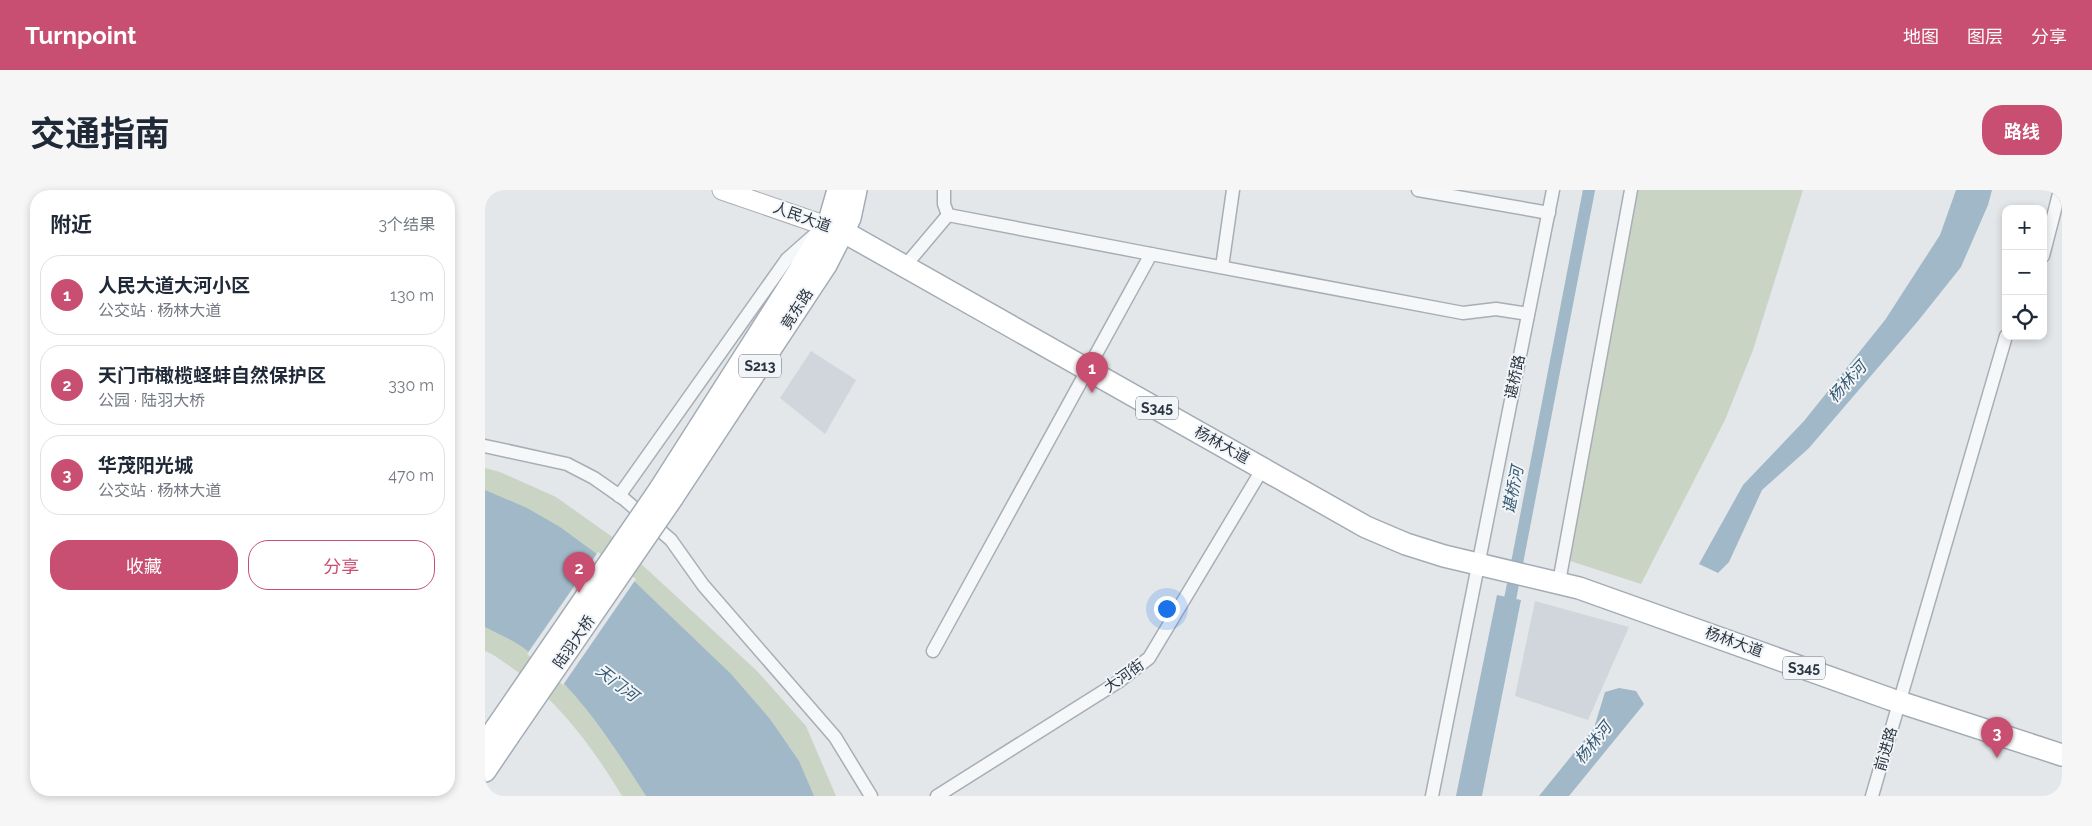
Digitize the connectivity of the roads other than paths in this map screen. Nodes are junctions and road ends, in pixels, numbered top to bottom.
1 (722, 190) edge
2 (754, 190) edge
3 (838, 190) edge
4 (856, 190) edge
5 (944, 190) edge
6 (1233, 190) edge
7 (1418, 190) edge
8 (1553, 190) edge
9 (1631, 190) edge
10 (2061, 190) edge
11 (1549, 213) junction
12 (949, 215) junction
13 (833, 225) junction
14 (2045, 250) edge
15 (1151, 254) junction
16 (905, 266) junction
17 (1222, 267) junction
18 (1527, 314) junction
19 (2005, 340) edge
20 (1089, 370) junction
21 (485, 446) edge
22 (1263, 468) junction
23 (666, 493) joint
24 (619, 496) junction
25 (1478, 564) junction
26 (1553, 581) junction
27 (933, 651) dead end
28 (1899, 702) junction
29 (496, 736) edge
30 (2062, 755) edge
31 (485, 771) edge
32 (871, 796) edge
33 (937, 796) edge
34 (1431, 796) edge
35 (1872, 796) edge

1 - 13 main road, 人民大道
2 - 13 main road, 人民大道
3 - 13 main road, 竟东路 / S213
4 - 13 main road, 竟东路 / S213
5 - 12 street
6 - 17 street
7 - 11 street
8 - 11 street, 谌桥路
9 - 26 street
10 - 14 street
11 - 18 street, 谌桥路
12 - 15 street
12 - 16 street
13 - 16 main road, 杨林大道 / S345
13 - 23 main road, 竟东路 / S213
13 - 24 street
15 - 17 street
15 - 20 street
16 - 20 main road, 杨林大道 / S345
17 - 18 street
18 - 25 street, 谌桥路
19 - 28 street, 前进路
20 - 22 main road, 杨林大道 / S345
20 - 27 street
21 - 24 street
22 - 25 main road, 杨林大道 / S345
22 - 33 street, 大河街
23 - 29 main road, 陆羽大桥, bridge
24 - 32 street
25 - 26 main road, S345
25 - 34 street, 谌桥路
26 - 28 main road, 杨林大道 / S345
28 - 30 main road, 杨林大道 / S345
28 - 35 street, 前进路
29 - 31 main road

